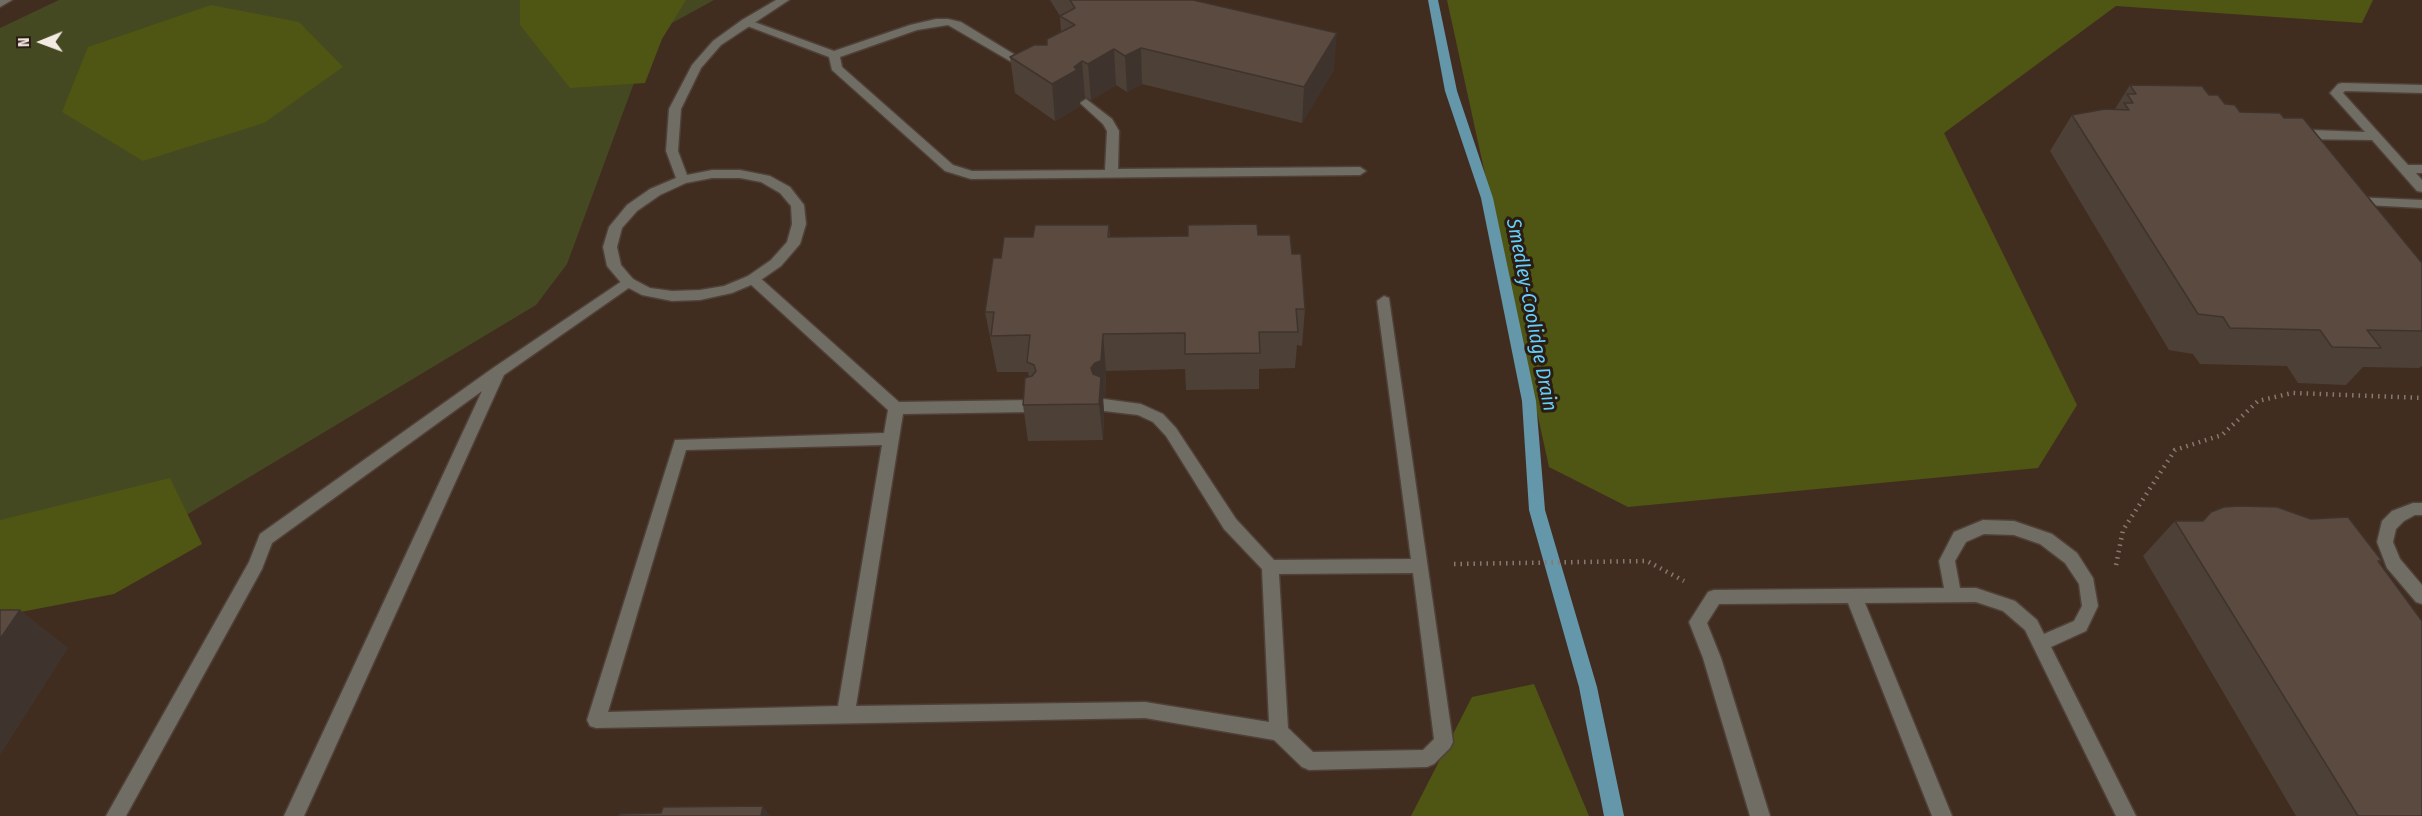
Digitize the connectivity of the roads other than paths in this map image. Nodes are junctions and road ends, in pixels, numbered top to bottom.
1 (7, 0) edge
2 (784, 0) edge
3 (0, 4) edge
4 (746, 22) junction
5 (834, 55) junction
6 (1037, 72) edge
7 (2422, 89) edge
8 (1086, 103) dead end
9 (2375, 135) junction
10 (2290, 147) edge
11 (2405, 169) junction
12 (2422, 169) edge
13 (1360, 171) dead end
14 (1111, 174) junction
15 (683, 180) junction
16 (2422, 188) edge
17 (2335, 197) edge
18 (2422, 204) edge
19 (753, 279) junction
20 (628, 282) junction
21 (1383, 301) dead end
22 (498, 372) junction
23 (1104, 405) dead end
24 (1032, 406) edge
25 (896, 408) junction
26 (890, 439) junction
27 (2422, 509) edge
28 (1420, 566) junction
29 (1270, 567) junction
30 (1953, 594) junction
31 (1853, 595) junction
32 (2422, 597) edge
33 (2040, 644) junction
34 (846, 714) junction
35 (1279, 732) junction
36 (117, 816) edge
37 (294, 816) edge
38 (1760, 816) edge
39 (1942, 816) edge
40 (2126, 816) edge

1 - 3 street
2 - 4 street
4 - 5 street
4 - 15 street
5 - 6 street
5 - 14 street
7 - 9 street
8 - 14 street
9 - 10 street
9 - 11 street
11 - 12 street
11 - 16 street
13 - 14 street
15 - 19 street
15 - 20 street
17 - 18 street
19 - 20 street
19 - 25 street
20 - 22 street
21 - 28 street
22 - 36 street
22 - 37 street
23 - 29 street
24 - 25 street
25 - 26 street
26 - 34 street
26 - 34 street
27 - 32 street
28 - 29 street
28 - 35 street
29 - 35 street
30 - 31 street
30 - 33 street
30 - 33 street
31 - 38 street
31 - 39 street
33 - 40 street
34 - 35 street

